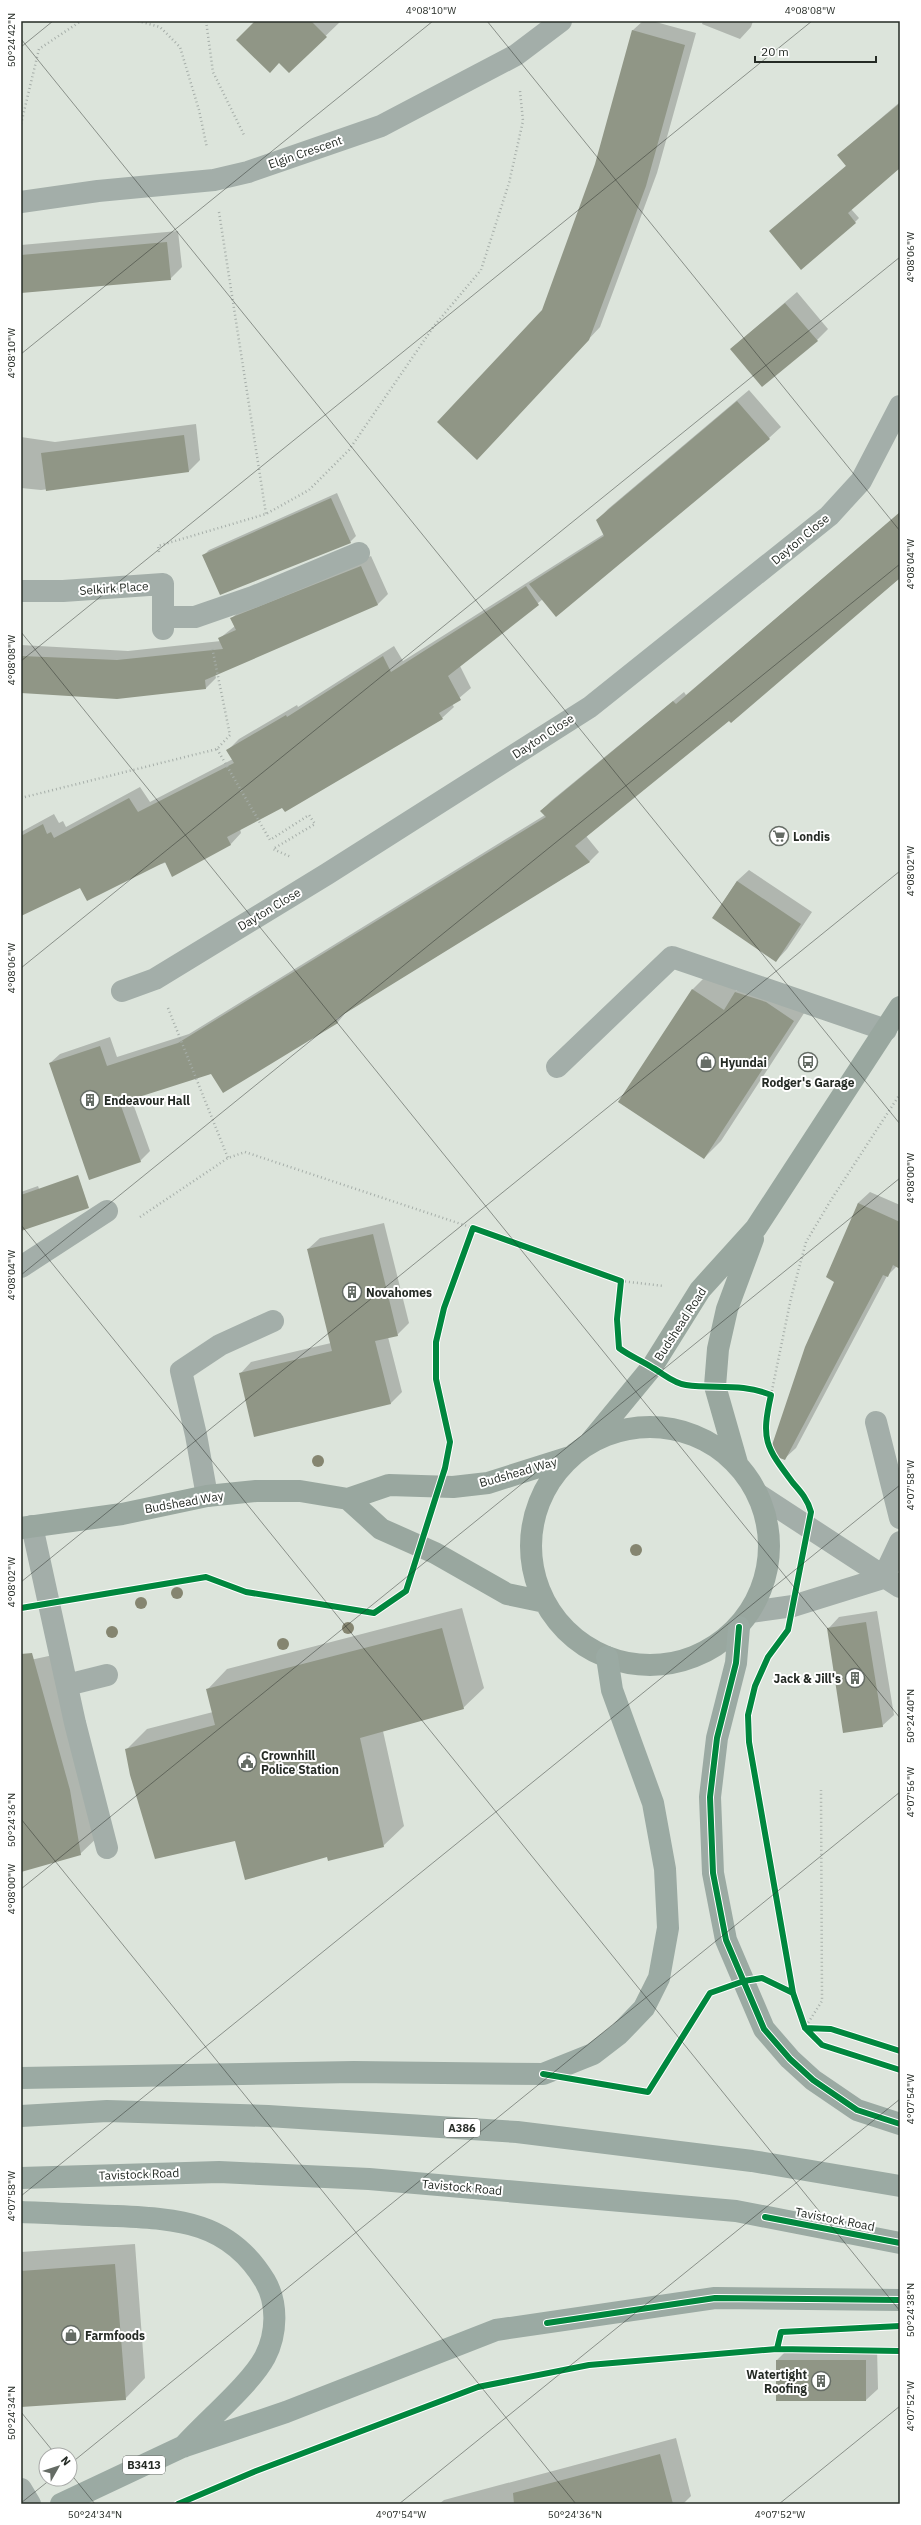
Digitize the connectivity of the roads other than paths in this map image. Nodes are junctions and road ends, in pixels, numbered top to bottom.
1 (561, 21) edge
2 (21, 202) edge
3 (900, 406) edge
4 (359, 553) dead end
5 (21, 591) edge
6 (122, 991) dead end
7 (900, 1007) edge
8 (886, 1030) junction
9 (557, 1067) dead end
10 (107, 1211) dead end
11 (756, 1228) junction
12 (21, 1267) edge
13 (273, 1321) dead end
14 (876, 1422) dead end
15 (591, 1442) junction
16 (570, 1457) junction
17 (737, 1463) junction
18 (759, 1495) junction
19 (207, 1496) junction
20 (348, 1499) junction
21 (900, 1518) edge
22 (27, 1527) edge
23 (900, 1542) edge
24 (891, 1583) edge
25 (546, 1602) junction
26 (745, 1619) junction
27 (607, 1657) junction
28 (107, 1675) dead end
29 (67, 1685) junction
30 (107, 1848) dead end
31 (21, 2078) edge
32 (21, 2116) edge
33 (900, 2124) edge
34 (21, 2178) edge
35 (900, 2186) edge
36 (21, 2212) edge
37 (900, 2243) edge
38 (900, 2300) edge
39 (182, 2447) junction
40 (21, 2489) edge
41 (30, 2504) edge
42 (61, 2504) edge

1 - 2 street, Elgin Crescent
3 - 6 street, Dayton Close
4 - 5 street, Selkirk Place
7 - 8 main road, Budshead Road
8 - 9 street
8 - 11 main road, Budshead Road
10 - 12 street
11 - 15 main road, Budshead Road
11 - 17 main road, Budshead Road
13 - 19 street
14 - 21 street
15 - 16 main road
15 - 17 main road
16 - 20 main road, Budshead Way
16 - 25 main road
17 - 18 main road
18 - 24 street
18 - 26 main road
19 - 20 main road, Budshead Way
19 - 22 main road, Budshead Way
20 - 25 main road
22 - 29 street
23 - 24 street
24 - 26 street
25 - 27 main road
26 - 27 main road
26 - 33 highway
27 - 31 highway
28 - 29 street
29 - 30 street
32 - 35 highway, A386
34 - 37 highway, Tavistock Road
36 - 39 highway
38 - 39 highway
39 - 42 highway, B3413
40 - 41 street

